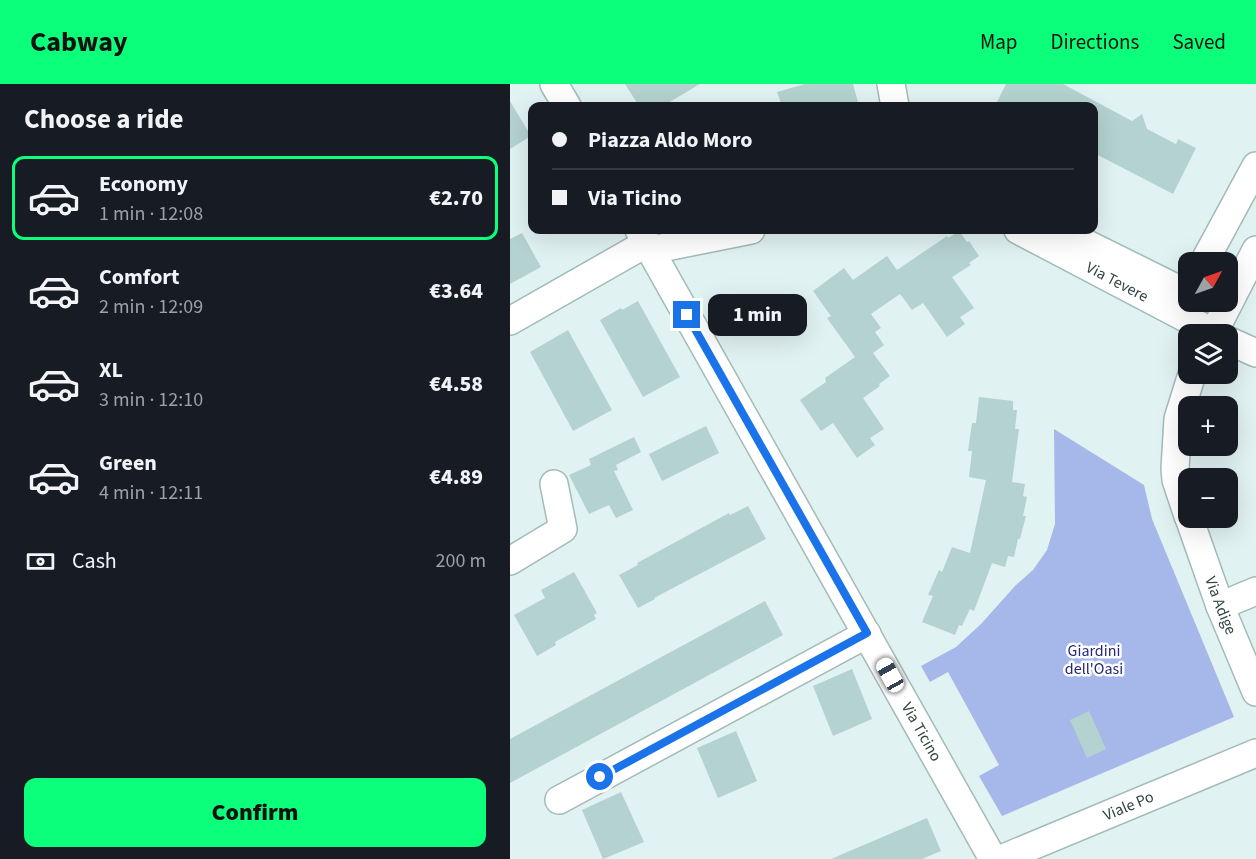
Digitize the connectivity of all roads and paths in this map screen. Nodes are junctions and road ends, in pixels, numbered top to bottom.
1 (554, 84) edge
2 (891, 84) edge
3 (565, 102) edge
4 (894, 102) edge
5 (1256, 166) edge
6 (713, 234) edge
7 (1026, 234) edge
8 (1063, 234) edge
9 (1068, 234) edge
10 (646, 241) edge
11 (1055, 248) junction
12 (1256, 250) edge
13 (1209, 252) edge
14 (1178, 289) edge
15 (510, 321) edge
16 (1197, 324) edge
17 (1222, 324) edge
18 (1238, 345) edge
19 (1256, 353) edge
20 (1189, 384) edge
21 (554, 484) dead end
22 (1178, 486) edge
23 (1192, 528) edge
24 (510, 561) edge
25 (1256, 591) edge
26 (1220, 606) junction
27 (867, 633) junction
28 (1256, 692) edge
29 (1256, 753) edge
30 (559, 800) dead end
31 (993, 859) edge
32 (1001, 859) edge

1 - 3 street
2 - 4 street
5 - 13 street
6 - 10 street
7 - 11 street, Via Tevere
8 - 11 street
9 - 14 street
10 - 15 street
10 - 27 street, Via Ticino
11 - 16 street, Via Tevere
12 - 17 street
18 - 19 street, Via Tevere
20 - 22 street, Via Adige
21 - 24 street
23 - 26 street, Via Adige
25 - 26 street
26 - 28 street, Via Adige
27 - 30 street
27 - 31 street, Via Ticino
29 - 32 street, Viale Po

